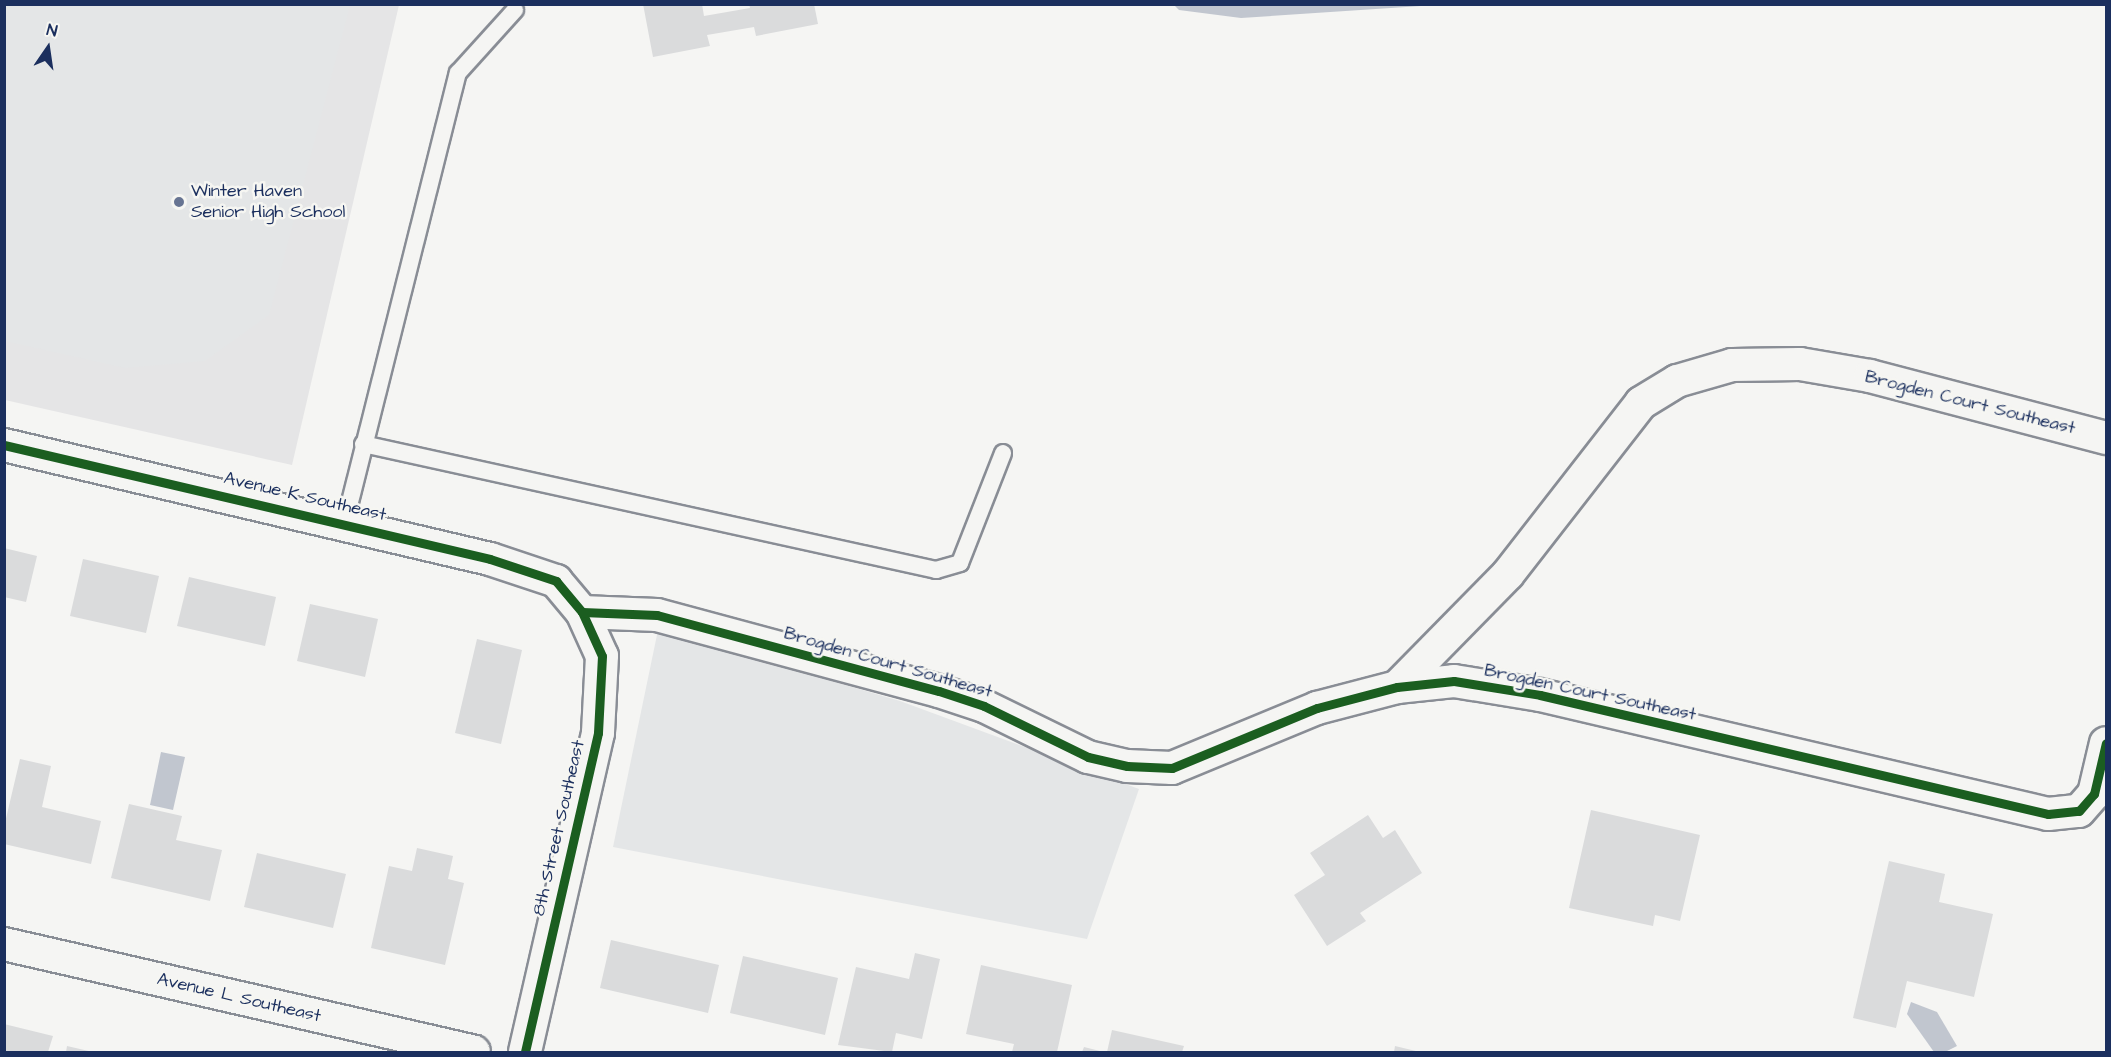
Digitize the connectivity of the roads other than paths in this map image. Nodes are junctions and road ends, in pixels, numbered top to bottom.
1 (514, 10) dead end
2 (2106, 438) edge
3 (363, 444) junction
4 (4, 445) edge
5 (1003, 453) dead end
6 (345, 522) junction
7 (582, 612) junction
8 (1397, 687) junction
9 (2106, 743) edge
10 (4, 944) edge
11 (474, 1053) edge
12 (525, 1053) edge

1 - 3 lane
2 - 8 street, Brogden Court Southeast
3 - 5 lane
3 - 6 lane
4 - 6 street, Avenue K Southeast
6 - 7 street, Avenue K Southeast
7 - 8 street, Brogden Court Southeast
7 - 12 street, 8th Street Southeast
8 - 9 street, Brogden Court Southeast
10 - 11 street, Avenue L Southeast

